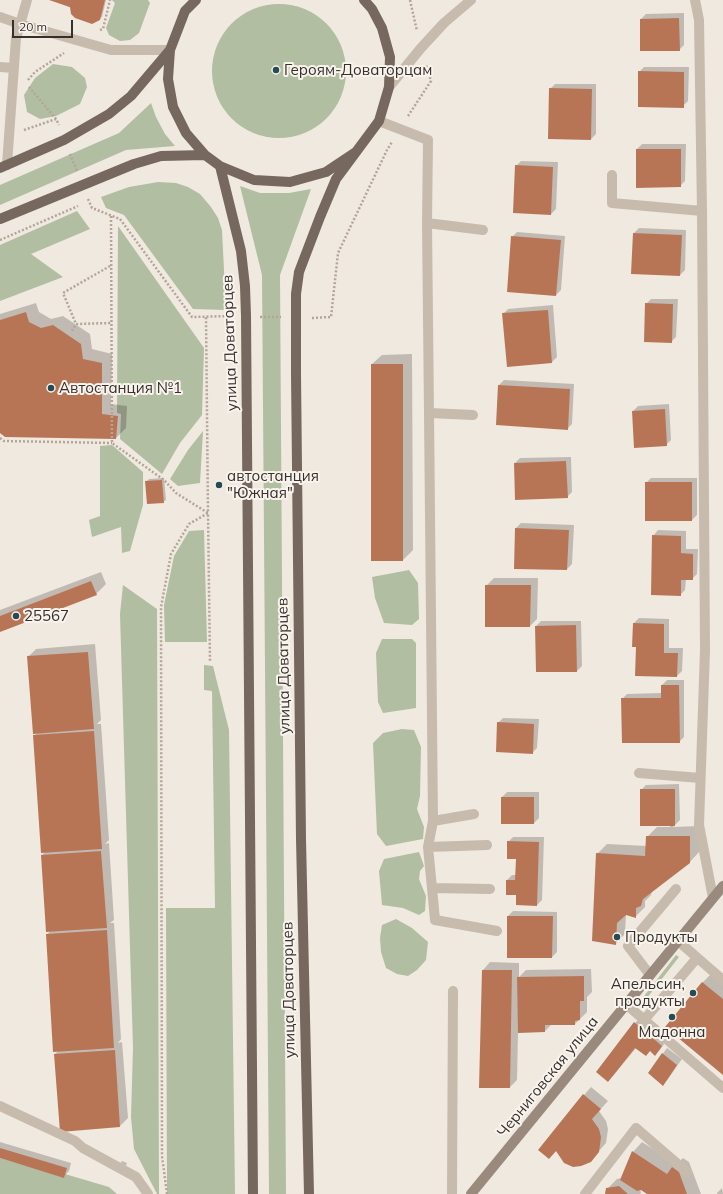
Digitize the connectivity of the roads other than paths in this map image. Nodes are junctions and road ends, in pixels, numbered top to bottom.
1 (27, 0) edge
2 (196, 0) edge
3 (364, 0) edge
4 (471, 0) edge
5 (695, 0) edge
6 (0, 17) edge
7 (20, 24) junction
8 (170, 50) junction
9 (0, 67) edge
10 (14, 68) junction
11 (389, 87) junction
12 (379, 121) junction
13 (356, 152) junction
14 (205, 155) junction
15 (4, 166) edge
16 (220, 166) junction
17 (612, 175) dead end
18 (702, 211) junction
19 (0, 219) edge
20 (427, 223) junction
21 (483, 230) dead end
22 (429, 413) junction
23 (473, 415) dead end
24 (639, 773) dead end
25 (700, 778) junction
26 (474, 814) dead end
27 (433, 821) junction
28 (487, 845) dead end
29 (428, 847) junction
30 (723, 886) edge
31 (432, 888) junction
32 (490, 889) dead end
33 (676, 890) dead end
34 (713, 898) junction
35 (497, 931) dead end
36 (678, 941) junction
37 (697, 958) junction
38 (650, 975) junction
39 (723, 980) edge
40 (453, 992) dead end
41 (627, 1005) junction
42 (644, 1020) junction
43 (723, 1088) edge
44 (0, 1106) edge
45 (687, 1172) dead end
46 (148, 1194) edge
47 (253, 1194) edge
48 (309, 1194) edge
49 (452, 1194) edge
50 (471, 1194) edge
51 (585, 1194) edge

1 - 7 street
2 - 8 main road
3 - 11 main road
4 - 11 street
5 - 18 street
6 - 7 street
7 - 8 street
7 - 10 street
8 - 14 main road
8 - 15 main road
9 - 10 street
10 - 15 street
11 - 12 main road
12 - 13 main road, улица Доваторцев
12 - 20 street
13 - 16 main road
13 - 48 main road, улица Доваторцев
14 - 16 main road
14 - 19 main road
16 - 47 main road, улица Доваторцев
17 - 18 street
18 - 25 street
20 - 21 street
20 - 22 street
22 - 23 street
22 - 27 street
24 - 25 street
25 - 34 street
26 - 27 street
27 - 29 street
28 - 29 street
29 - 31 street
30 - 34 street, Черниговская улица
31 - 32 street
31 - 35 street
33 - 38 street
34 - 36 street, Черниговская улица
36 - 37 street
36 - 38 street, Черниговская улица
37 - 39 street
37 - 42 street
38 - 41 street, Черниговская улица
40 - 49 street
41 - 42 street
41 - 50 street, Черниговская улица
42 - 43 street
44 - 46 street
45 - 51 street

